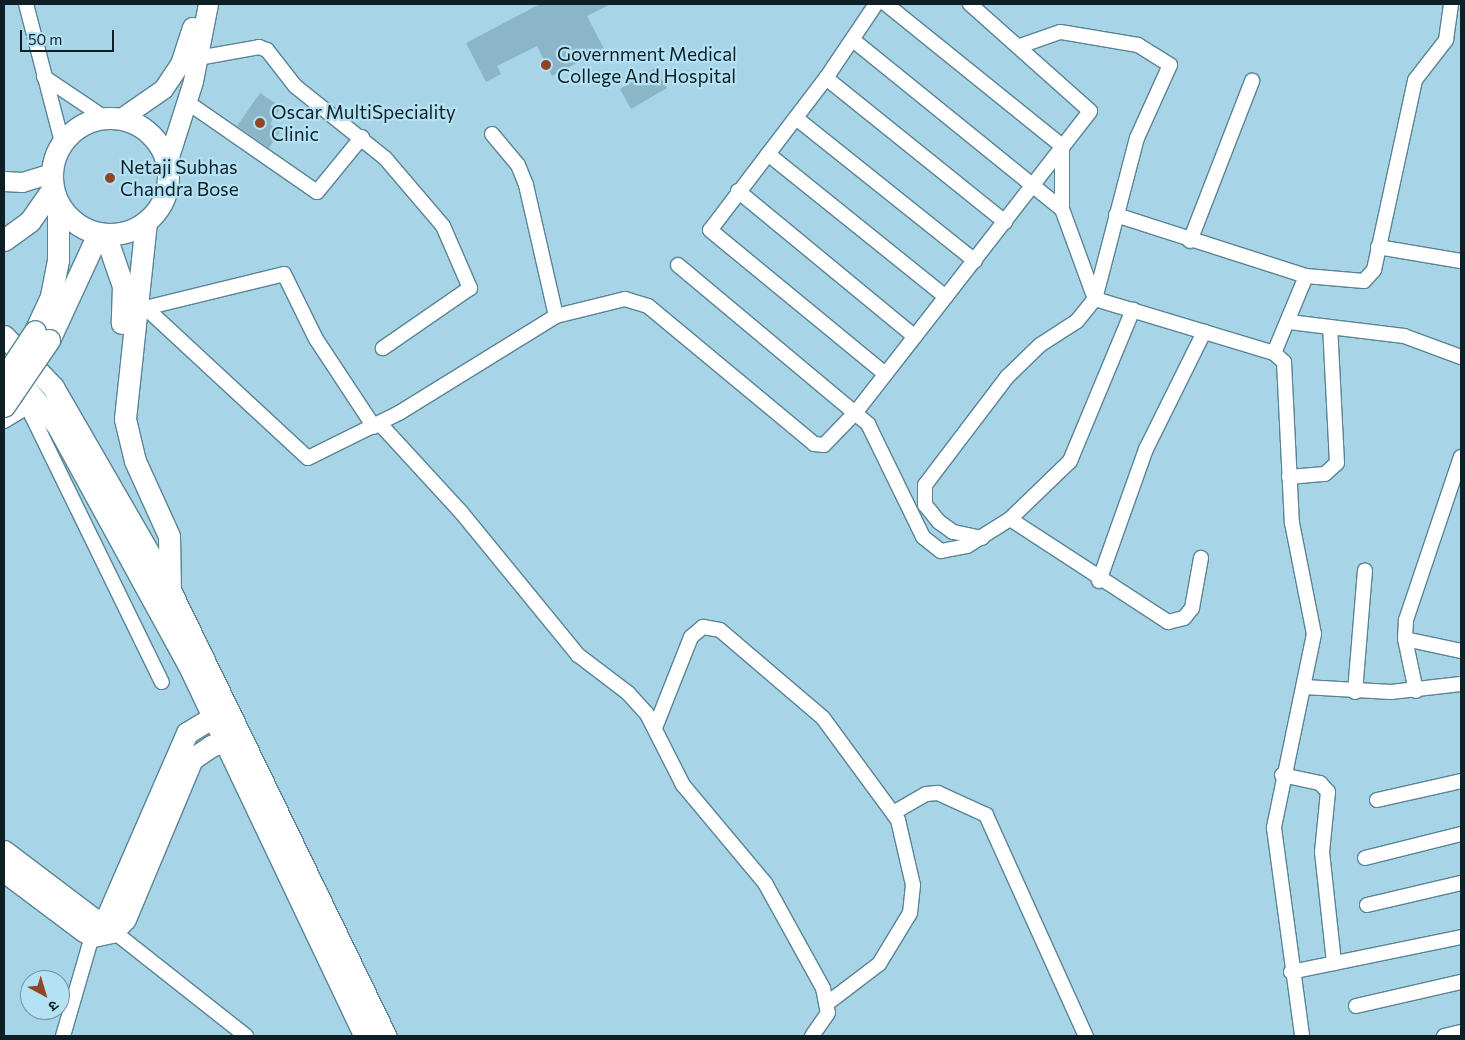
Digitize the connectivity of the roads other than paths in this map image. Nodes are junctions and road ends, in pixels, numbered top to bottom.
1 (26, 4) edge
2 (197, 4) edge
3 (208, 4) edge
4 (876, 4) edge
5 (886, 4) edge
6 (970, 4) edge
7 (1451, 4) edge
8 (854, 40) junction
9 (1020, 46) junction
10 (198, 58) junction
11 (44, 77) junction
12 (826, 78) junction
13 (1252, 81) dead end
14 (187, 102) junction
15 (113, 118) junction
16 (796, 118) junction
17 (492, 134) dead end
18 (362, 138) junction
19 (62, 142) junction
20 (1062, 146) junction
21 (768, 154) junction
22 (167, 163) junction
23 (4, 181) edge
24 (1033, 186) junction
25 (54, 189) junction
26 (738, 191) junction
27 (1062, 209) junction
28 (1116, 215) junction
29 (146, 222) junction
30 (1005, 222) junction
31 (101, 234) junction
32 (4, 240) edge
33 (1190, 241) junction
34 (1378, 247) junction
35 (974, 261) junction
36 (1461, 262) edge
37 (678, 265) dead end
38 (1306, 276) junction
39 (946, 297) junction
40 (135, 298) junction
41 (1095, 299) junction
42 (1133, 310) junction
43 (556, 316) junction
44 (1289, 322) junction
45 (1330, 327) junction
46 (1204, 332) junction
47 (4, 336) edge
48 (42, 336) junction
49 (915, 337) junction
50 (383, 348) dead end
51 (1274, 353) junction
52 (1461, 357) edge
53 (4, 364) edge
54 (885, 374) junction
55 (4, 378) edge
56 (32, 398) junction
57 (4, 406) edge
58 (856, 412) junction
59 (4, 421) edge
60 (377, 425) junction
61 (1461, 457) edge
62 (1289, 477) junction
63 (1010, 519) junction
64 (982, 538) junction
65 (1201, 558) dead end
66 (1365, 570) dead end
67 (1099, 582) junction
68 (170, 590) junction
69 (161, 615) junction
70 (1405, 639) junction
71 (1461, 651) edge
72 (162, 682) dead end
73 (1461, 684) edge
74 (1304, 688) junction
75 (1416, 691) junction
76 (1355, 692) junction
77 (221, 711) junction
78 (655, 728) junction
79 (234, 738) junction
80 (1282, 775) junction
81 (1461, 781) edge
82 (1377, 800) dead end
83 (893, 813) junction
84 (1461, 834) edge
85 (4, 850) edge
86 (1365, 858) dead end
87 (4, 871) edge
88 (1461, 883) edge
89 (1367, 905) dead end
90 (100, 928) junction
91 (1461, 937) edge
92 (1334, 963) junction
93 (1291, 972) junction
94 (1461, 982) edge
95 (828, 1002) junction
96 (1356, 1006) dead end
97 (1461, 1032) edge
98 (64, 1036) edge
99 (246, 1036) edge
100 (365, 1036) edge
101 (386, 1036) edge
102 (812, 1036) edge
103 (1086, 1036) edge
104 (1302, 1036) edge
105 (1444, 1036) edge

1 - 11 street
2 - 15 main road
3 - 10 main road
4 - 8 street
5 - 20 street
6 - 9 street
7 - 34 street
8 - 12 street
8 - 24 street
9 - 20 street
9 - 28 street
10 - 14 main road
10 - 18 street
11 - 15 street
11 - 19 street
12 - 16 street
12 - 30 street
13 - 33 street
14 - 18 street
14 - 22 main road
15 - 19 main road
15 - 22 main road
16 - 21 street
16 - 35 street
17 - 43 street
18 - 50 street
19 - 25 main road
20 - 24 street
20 - 27 street
21 - 26 street
21 - 39 street
22 - 29 main road
23 - 25 main road
24 - 27 street
24 - 30 street
25 - 31 main road
25 - 32 main road
25 - 48 main road
26 - 49 street
26 - 54 street
27 - 41 street
28 - 33 street
28 - 41 street
29 - 31 main road
29 - 40 main road
30 - 35 street
31 - 40 main road
31 - 48 main road
33 - 38 street
34 - 36 street
34 - 38 street
35 - 39 street
37 - 58 street
38 - 44 street
39 - 49 street
40 - 60 street
40 - 60 street
40 - 68 main road
41 - 42 street
41 - 64 street
42 - 46 street
42 - 63 street
43 - 58 street
43 - 60 street
44 - 45 street
44 - 51 street
45 - 52 street
45 - 62 street
46 - 51 street
46 - 67 street
47 - 68 main road
48 - 55 main road, bridge
48 - 57 main road, bridge
49 - 54 street
51 - 62 street
53 - 56 main road
54 - 58 street
56 - 59 street
56 - 69 main road
56 - 72 street
58 - 64 street
60 - 78 street
61 - 70 street
62 - 74 street
63 - 64 street
63 - 67 street
65 - 67 street
66 - 76 street
68 - 69 main road
68 - 77 main road
69 - 77 main road
70 - 71 street
70 - 75 street
73 - 75 street
74 - 76 street
74 - 80 street
75 - 76 street
77 - 79 main road
77 - 90 main road
78 - 83 street
78 - 95 street
79 - 90 main road
79 - 100 main road
79 - 101 main road
80 - 92 street
80 - 93 street
81 - 82 street
83 - 95 street
83 - 103 street
84 - 86 street
85 - 90 main road
87 - 90 main road
88 - 89 street
90 - 98 street
90 - 99 street
91 - 92 street
92 - 93 street
93 - 104 street
94 - 96 street
95 - 102 street
97 - 105 street

